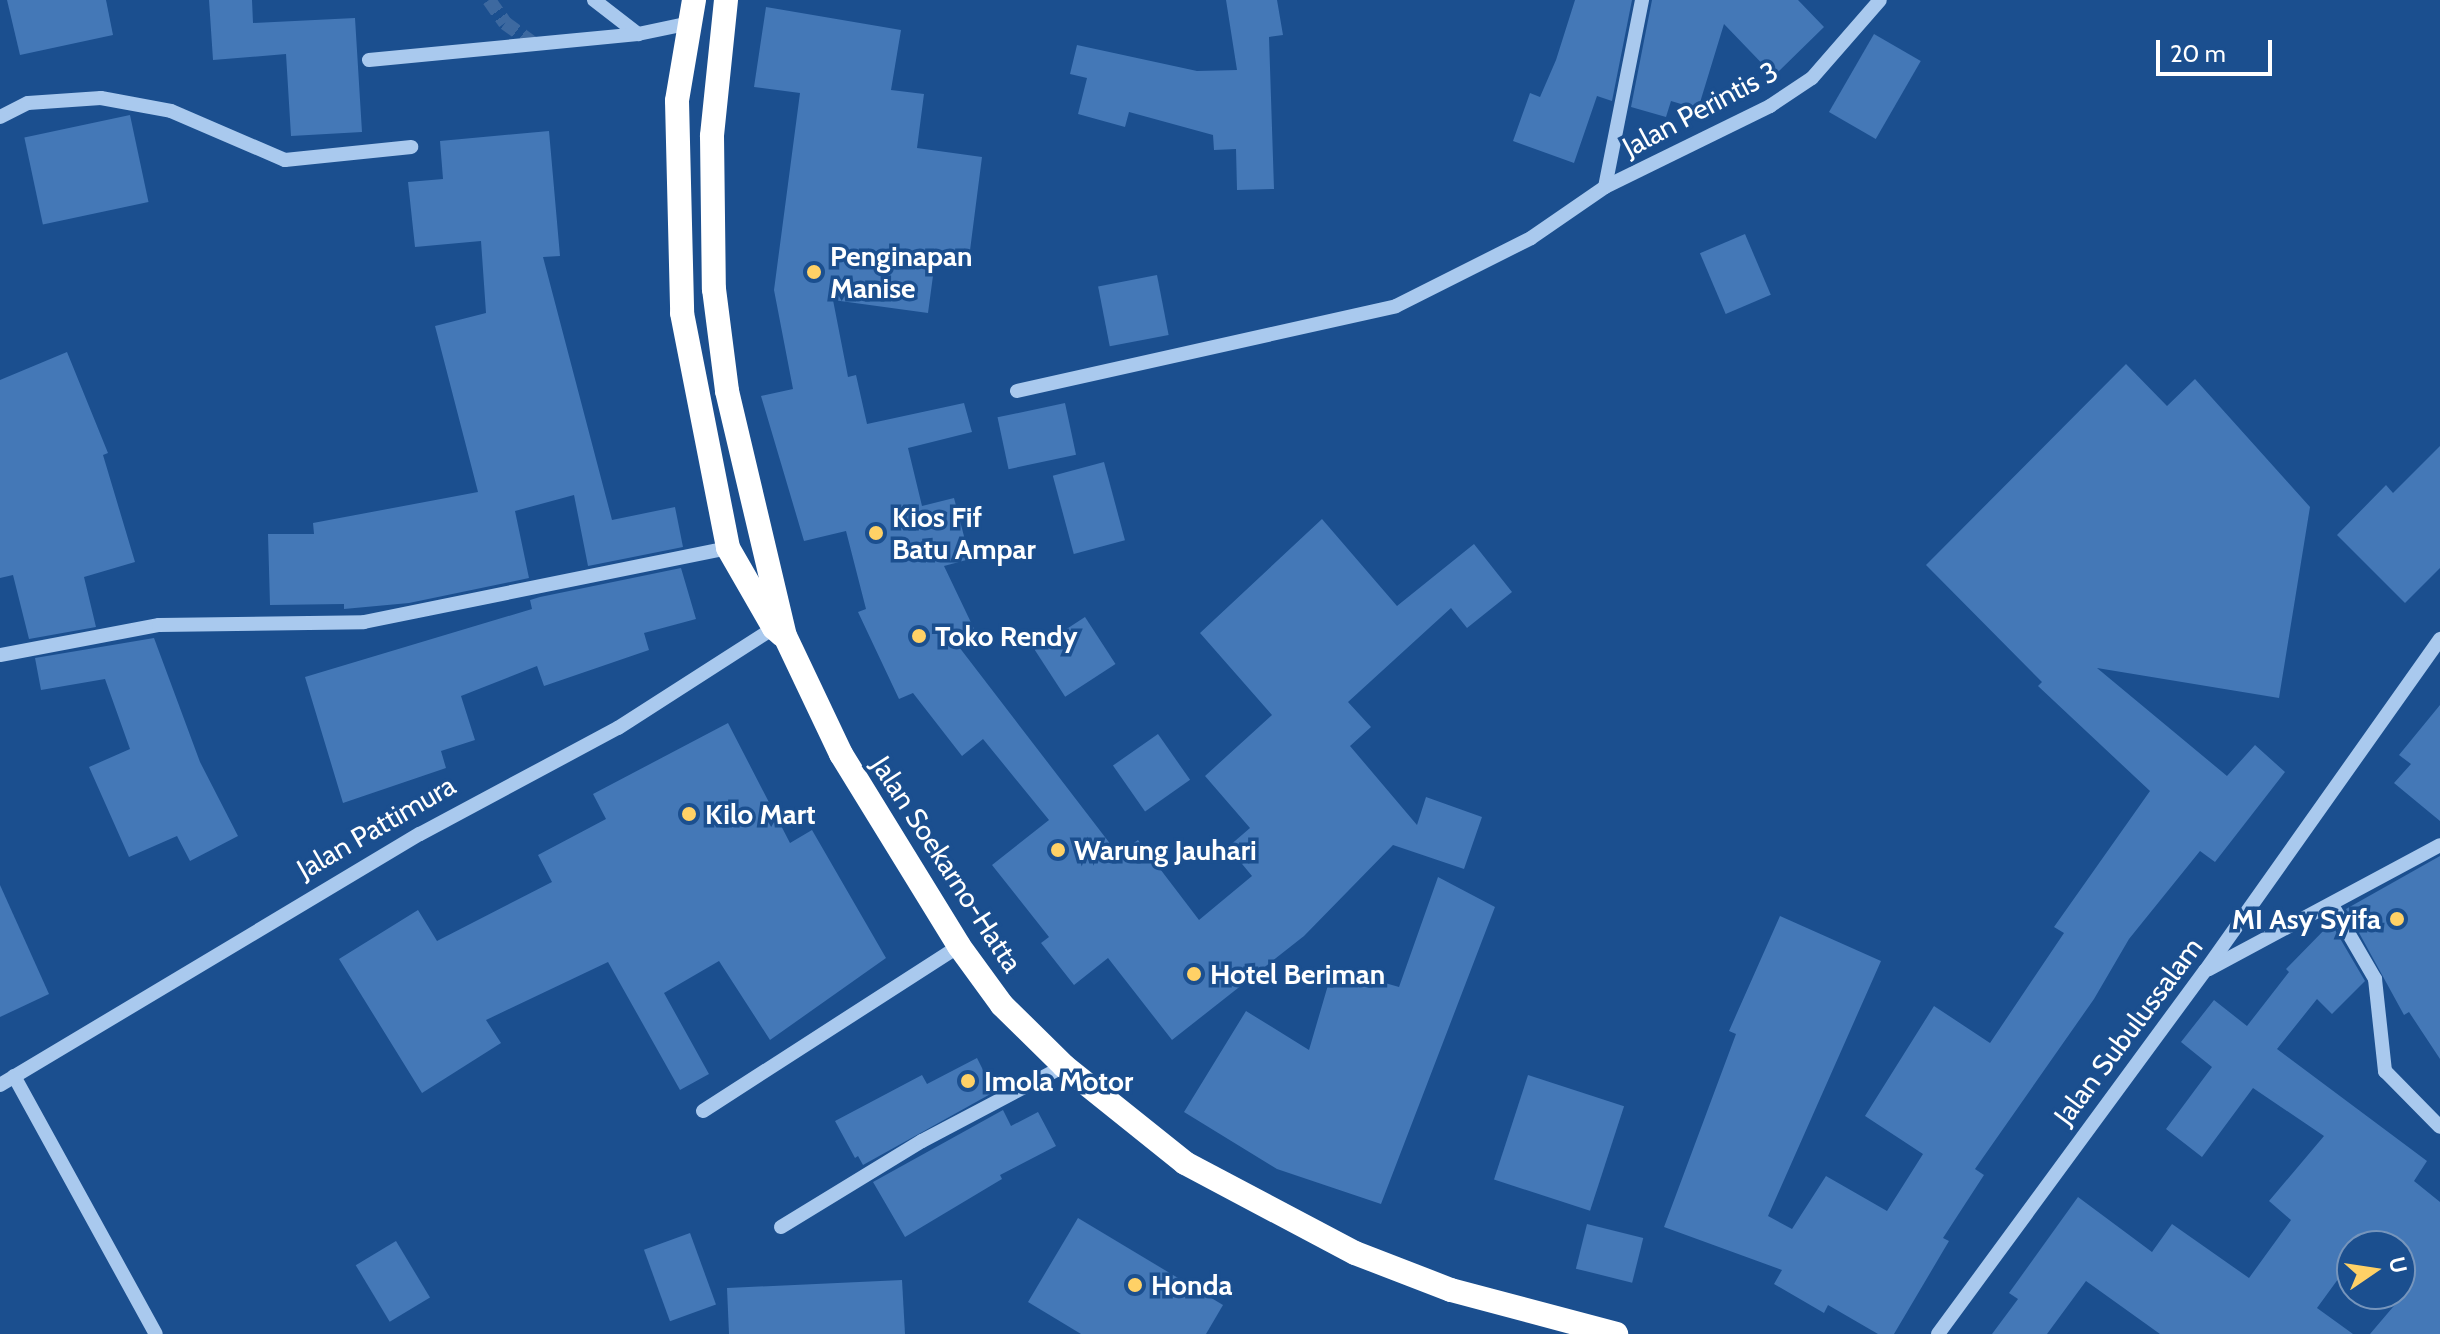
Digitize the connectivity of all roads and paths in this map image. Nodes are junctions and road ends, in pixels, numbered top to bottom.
1 (594, 0) edge
2 (1642, 0) edge
3 (1880, 0) edge
4 (724, 11) edge
5 (692, 12) edge
6 (638, 34) junction
7 (369, 60) dead end
8 (0, 117) edge
9 (411, 147) dead end
10 (1605, 187) junction
11 (1017, 391) dead end
12 (728, 548) junction
13 (780, 629) junction
14 (2440, 639) edge
15 (0, 655) edge
16 (2440, 845) edge
17 (2332, 905) junction
18 (959, 946) junction
19 (2205, 971) junction
20 (1064, 1066) junction
21 (14, 1076) junction
22 (0, 1085) edge
23 (703, 1111) dead end
24 (2440, 1127) edge
25 (781, 1227) dead end
26 (156, 1334) edge
27 (1616, 1334) edge
28 (1938, 1334) edge

1 - 6 street
2 - 10 street
3 - 10 street, Jalan Perintis 3
4 - 5 highway
4 - 13 highway, Jalan Soekarno-Hatta
5 - 6 street
5 - 12 highway, Jalan Soekarno-Hatta
6 - 7 street
8 - 9 street
10 - 11 street, Jalan Perintis 3
12 - 13 highway, Jalan Soekarno-Hatta
12 - 15 street
13 - 18 highway, Jalan Soekarno-Hatta
13 - 21 street, Jalan Pattimura
14 - 19 street, Jalan Subulussalam
16 - 17 street
17 - 19 street
17 - 24 street
18 - 20 highway, Jalan Soekarno-Hatta
18 - 23 street
19 - 28 street, Jalan Subulussalam
20 - 25 street
20 - 27 highway, Jalan Soekarno-Hatta
21 - 22 street, Jalan Pattimura
21 - 26 street

